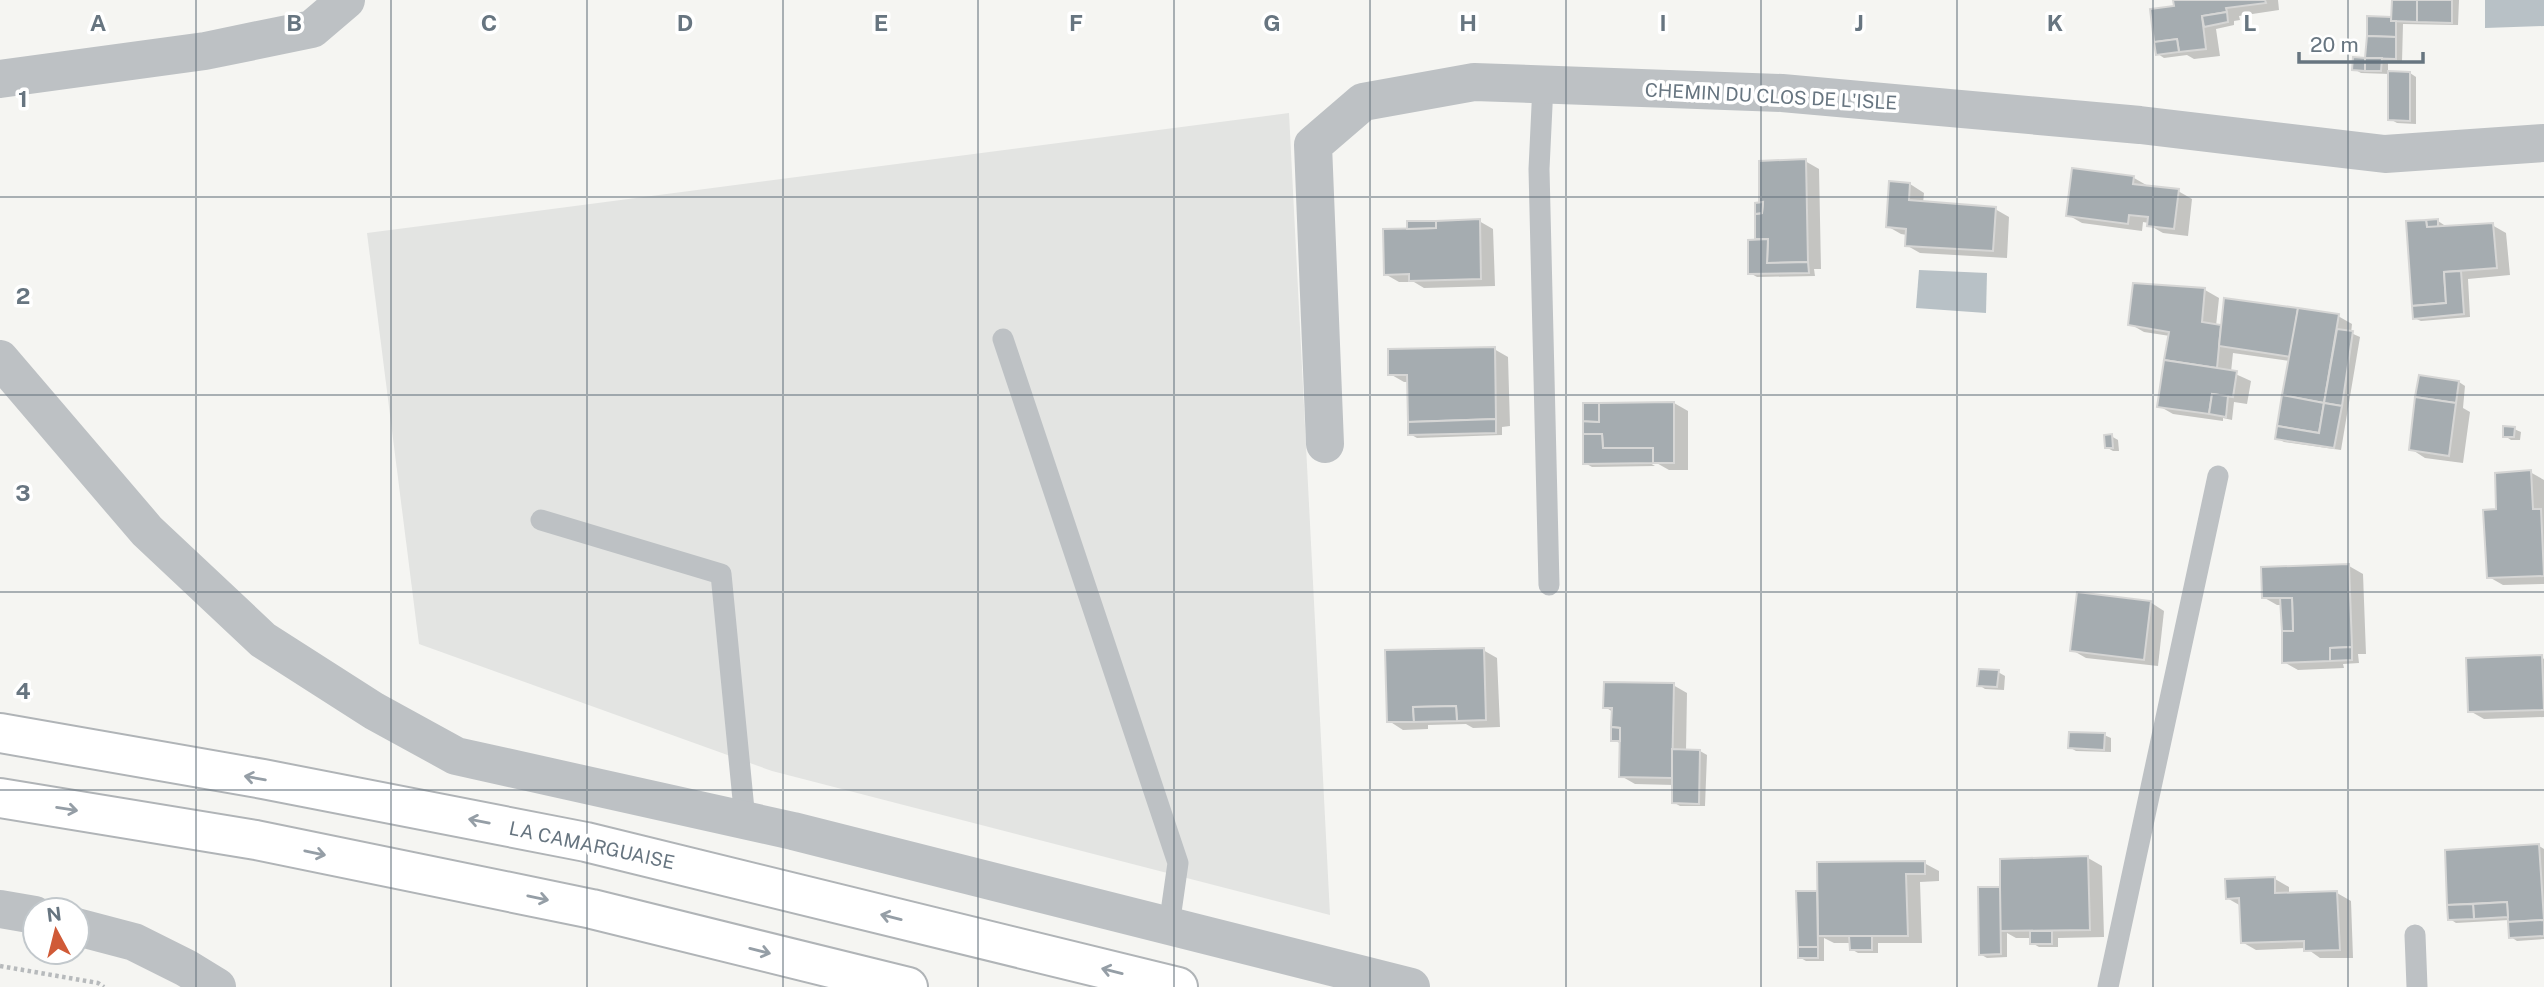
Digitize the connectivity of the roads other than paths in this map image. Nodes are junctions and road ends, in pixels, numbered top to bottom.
1 (346, 0) edge
2 (0, 79) edge
3 (1543, 85) junction
4 (2544, 143) edge
5 (1003, 339) dead end
6 (0, 359) edge
7 (1325, 444) dead end
8 (2218, 476) dead end
9 (541, 520) dead end
10 (1549, 584) dead end
11 (0, 733) edge
12 (0, 798) edge
13 (745, 820) junction
14 (0, 909) edge
15 (21, 913) edge
16 (1169, 926) junction
17 (91, 931) edge
18 (2415, 935) dead end
19 (217, 987) edge
20 (908, 987) edge
21 (1178, 987) edge
22 (1411, 987) edge
23 (2108, 987) edge
24 (2417, 987) edge

1 - 2 street
3 - 4 street, CHEMIN DU CLOS DE L'ISLE
3 - 7 street, CHEMIN DU CLOS DE L'ISLE
3 - 10 lane
5 - 16 lane
6 - 13 street
8 - 23 lane
9 - 13 lane
21 -> 11 highway, LA CAMARGUAISE
12 -> 20 highway
13 - 16 street
14 - 15 street
16 - 22 street
17 - 19 street
18 - 24 lane

